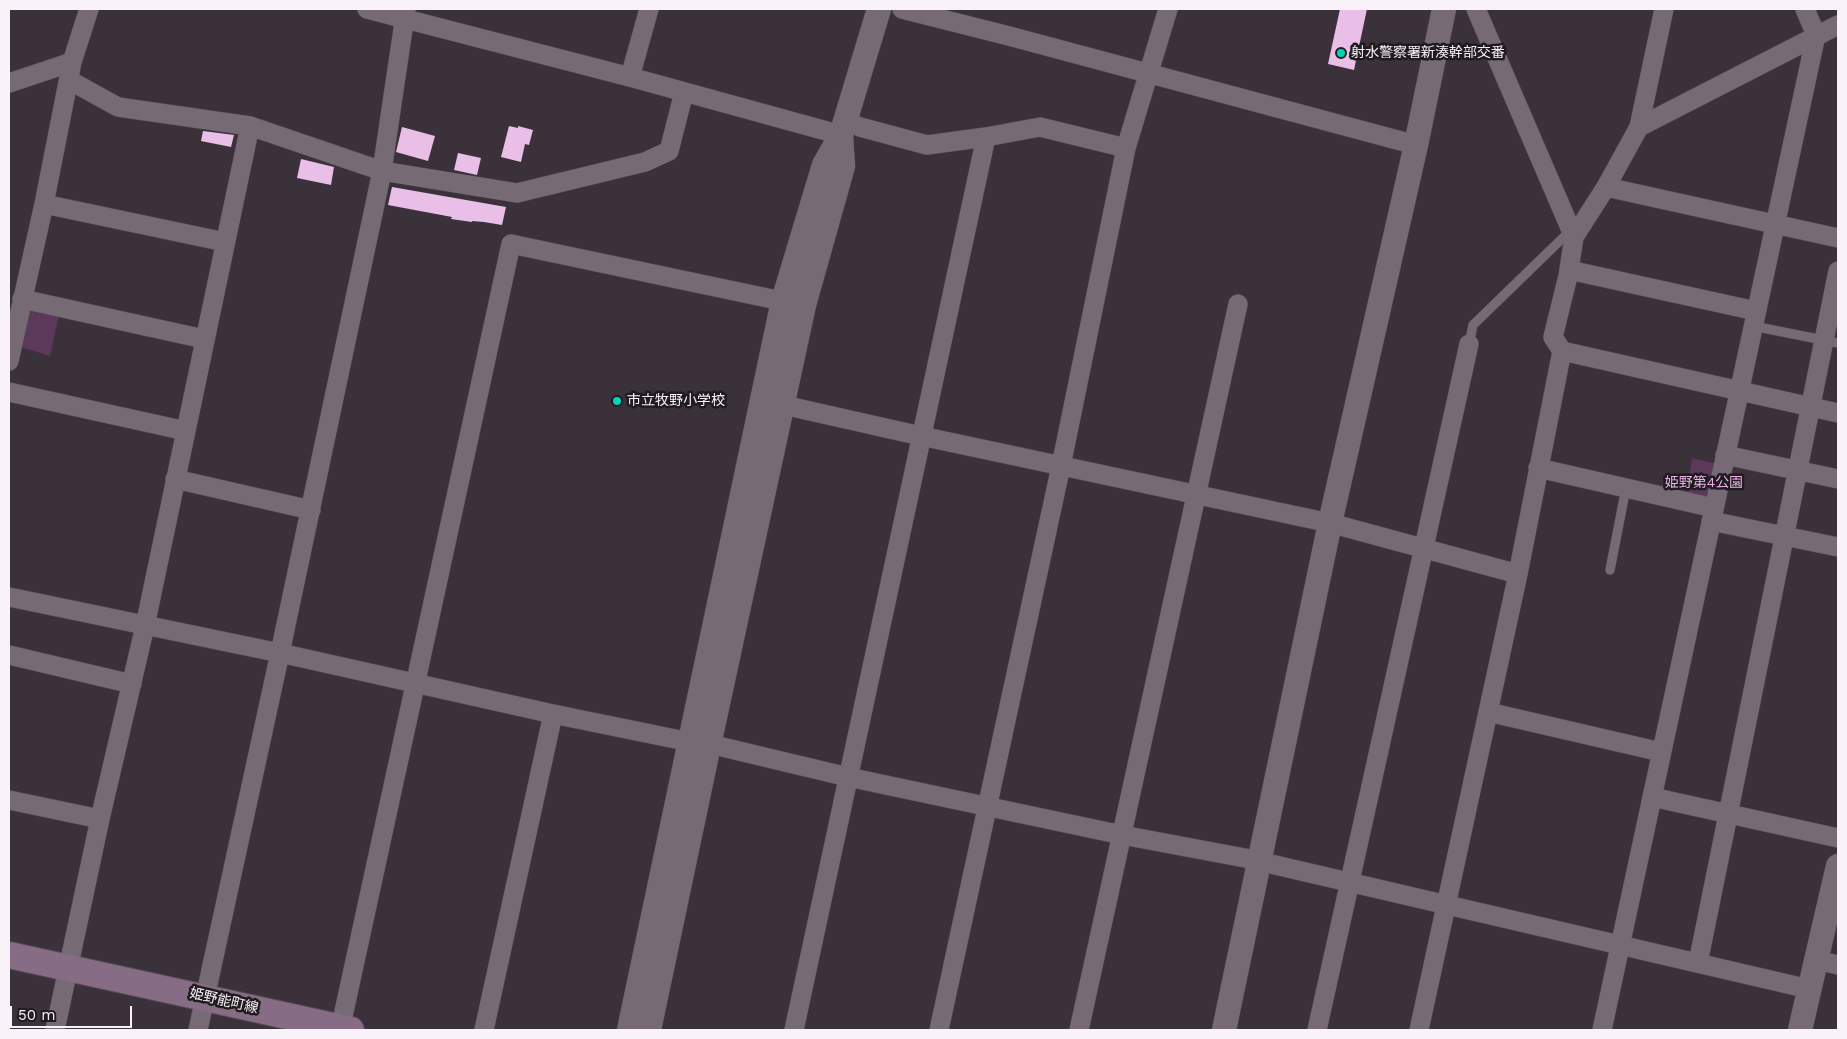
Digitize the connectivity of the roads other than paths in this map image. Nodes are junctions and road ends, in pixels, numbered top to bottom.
1 (89, 9) edge
2 (367, 9) edge
3 (649, 9) edge
4 (879, 9) edge
5 (902, 9) edge
6 (1168, 9) edge
7 (1444, 9) edge
8 (1476, 9) edge
9 (1805, 9) edge
10 (1668, 11) edge
11 (405, 14) edge
12 (1838, 25) edge
13 (1816, 36) junction
14 (70, 71) junction
15 (1148, 74) junction
16 (630, 77) junction
17 (9, 83) edge
18 (684, 92) junction
19 (250, 126) junction
20 (843, 128) junction
21 (1639, 128) junction
22 (986, 137) junction
23 (1416, 145) junction
24 (1126, 148) junction
25 (382, 171) junction
26 (1606, 187) junction
27 (44, 204) junction
28 (1775, 224) junction
29 (1572, 233) junction
30 (1838, 238) edge
31 (225, 242) junction
32 (1569, 270) junction
33 (1838, 271) edge
34 (22, 299) junction
35 (794, 303) junction
36 (1238, 304) dead end
37 (1755, 318) junction
38 (204, 339) junction
39 (1831, 341) edge
40 (1469, 344) joint
41 (1562, 351) junction
42 (9, 362) edge
43 (9, 392) edge
44 (1739, 392) junction
45 (772, 403) junction
46 (1811, 407) junction
47 (1838, 413) edge
48 (186, 431) junction
49 (921, 436) junction
50 (1725, 456) junction
51 (1061, 466) junction
52 (1538, 468) junction
53 (1798, 471) junction
54 (175, 479) junction
55 (1838, 479) edge
56 (1626, 488) junction
57 (1197, 495) junction
58 (310, 510) junction
59 (1713, 514) junction
60 (1330, 523) junction
61 (1784, 536) junction
62 (1838, 547) edge
63 (1424, 549) junction
64 (1610, 570) dead end
65 (1518, 574) junction
66 (9, 597) edge
67 (145, 626) junction
68 (280, 653) junction
69 (9, 655) edge
70 (132, 684) junction
71 (415, 684) junction
72 (1488, 712) junction
73 (553, 714) junction
74 (700, 743) junction
75 (1661, 752) junction
76 (848, 777) junction
77 (1652, 797) junction
78 (9, 800) edge
79 (986, 806) junction
80 (1728, 814) junction
81 (100, 819) junction
82 (1122, 835) junction
83 (1838, 838) edge
84 (1260, 861) junction
85 (1838, 866) edge
86 (1349, 882) junction
87 (1446, 904) junction
88 (1620, 945) junction
89 (9, 955) edge
90 (1698, 963) junction
91 (1827, 963) edge
92 (68, 967) junction
93 (1809, 989) junction
94 (204, 997) junction
95 (344, 1029) edge
96 (55, 1030) edge
97 (198, 1030) edge
98 (484, 1030) edge
99 (629, 1030) edge
100 (649, 1030) edge
101 (794, 1030) edge
102 (939, 1030) edge
103 (1079, 1030) edge
104 (1224, 1030) edge
105 (1317, 1030) edge
106 (1419, 1030) edge
107 (1602, 1030) edge
108 (1800, 1030) edge

1 - 14 street
2 - 11 street
3 - 16 street
4 - 20 street
5 - 15 street
6 - 15 street
7 - 23 street
8 - 29 street
9 - 13 street
10 - 21 street
11 - 16 street
11 - 25 street
12 - 13 street
13 - 21 street
13 - 28 street
14 - 17 street
14 - 19 street
14 - 27 street
15 - 23 street
15 - 24 street
16 - 18 street
18 - 20 street
18 - 25 street
19 - 25 street
19 - 31 street
20 - 22 street
20 - 35 street
21 - 26 street
22 - 24 street
22 - 49 street
23 - 60 street
24 - 51 street
25 - 58 street
26 - 28 street
26 - 29 street
27 - 31 street
27 - 34 street
28 - 30 street
28 - 37 street
29 - 32 street
29 - 40 lane
31 - 38 street
32 - 37 street
32 - 41 street
33 - 39 street
34 - 38 street
34 - 42 street
35 - 45 street
35 - 71 street
36 - 57 street
37 - 39 lane
37 - 44 street
38 - 48 street
39 - 46 street
40 - 63 street
41 - 44 street
41 - 52 street
43 - 48 street
44 - 46 street
44 - 50 street
45 - 49 street
45 - 74 street
46 - 47 street
46 - 53 street
48 - 54 street
49 - 51 street
49 - 76 street
50 - 53 street
50 - 59 street
51 - 57 street
51 - 79 street
52 - 56 street
52 - 65 street
53 - 55 street
53 - 61 street
54 - 58 street
54 - 67 street
56 - 59 street
56 - 64 lane
57 - 60 street
57 - 82 street
58 - 68 street
59 - 61 street
59 - 75 street
60 - 63 street
60 - 84 street
61 - 62 street
61 - 80 street
63 - 65 street
63 - 86 street
65 - 72 street
66 - 67 street
67 - 68 street
67 - 70 street
68 - 71 street
68 - 94 street
69 - 70 street
70 - 81 street
71 - 73 street
71 - 95 street
72 - 75 street
72 - 87 street
73 - 74 street
73 - 98 street
74 - 76 street
74 - 99 street
74 - 100 street
75 - 77 street
76 - 79 street
76 - 101 street
77 - 80 street
77 - 88 street
78 - 81 street
79 - 82 street
79 - 102 street
80 - 83 street
80 - 90 street
81 - 92 street
82 - 84 street
82 - 103 street
84 - 86 street
84 - 104 street
85 - 91 street
86 - 87 street
86 - 105 street
87 - 88 street
87 - 106 street
88 - 90 street
88 - 107 street
89 - 92 main road, 姫野能町線
90 - 93 street
91 - 93 street
92 - 94 main road, 姫野能町線
92 - 96 street
93 - 108 street
94 - 95 main road, 姫野能町線
94 - 97 street

